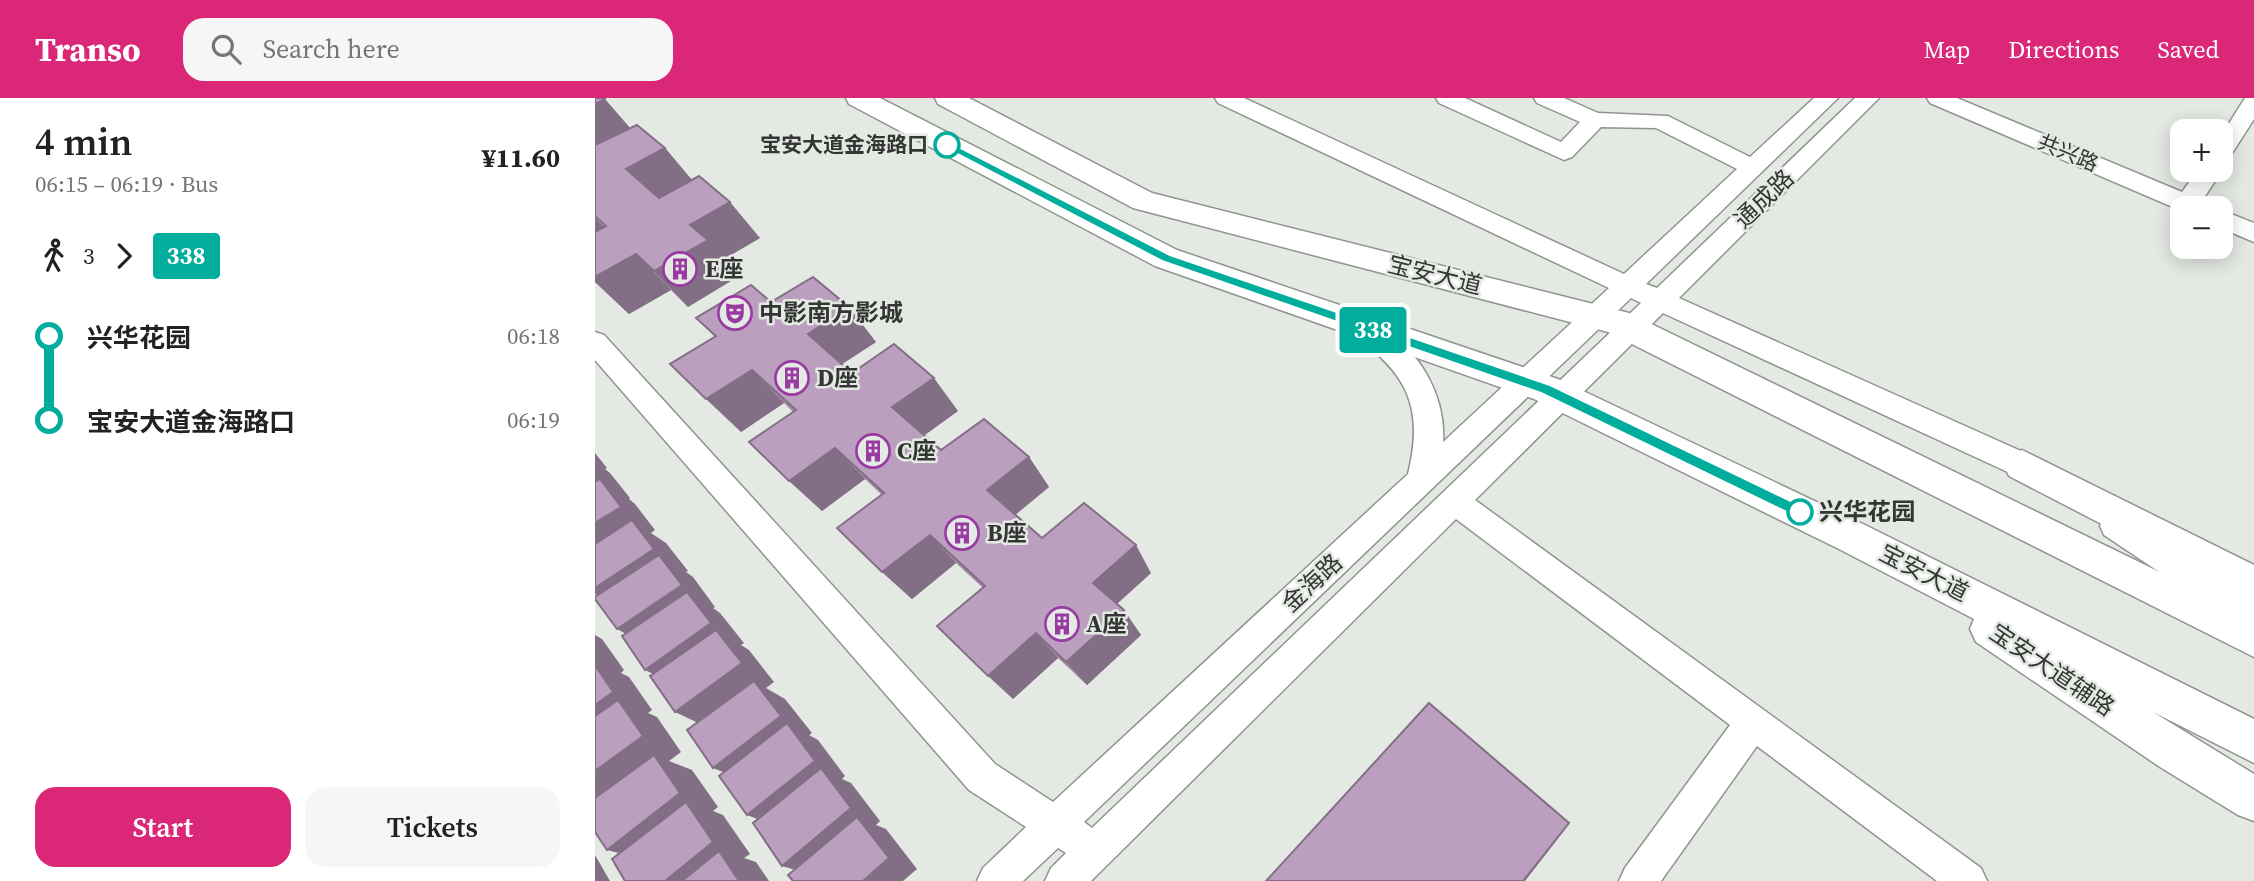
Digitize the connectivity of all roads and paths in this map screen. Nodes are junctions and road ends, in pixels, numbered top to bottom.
1 (859, 98) edge
2 (948, 98) edge
3 (1226, 98) edge
4 (1447, 98) edge
5 (1545, 98) edge
6 (1827, 98) edge
7 (1868, 98) edge
8 (1938, 98) edge
9 (2254, 102) edge
10 (1595, 120) junction
11 (2233, 134) edge
12 (1753, 168) junction
13 (2170, 197) edge
14 (2233, 223) edge
15 (2254, 233) edge
16 (1628, 286) junction
17 (1660, 300) junction
18 (1595, 316) junction
19 (1352, 323) junction
20 (1631, 329) junction
21 (595, 342) edge
22 (607, 375) edge
23 (1525, 382) junction
24 (1561, 397) junction
25 (2022, 465) junction
26 (1420, 481) junction
27 (1454, 501) junction
28 (1852, 537) junction
29 (2254, 585) edge
30 (2254, 617) edge
31 (2254, 638) edge
32 (1753, 722) junction
33 (2254, 742) edge
34 (2254, 799) edge
35 (1055, 825) junction
36 (1095, 851) junction
37 (996, 881) edge
38 (1064, 881) edge
39 (1638, 881) edge
40 (1968, 881) edge

1 - 19 main road, 宝安大道
2 - 18 main road, 宝安大道
3 - 16 street
4 - 10 street
5 - 10 street
6 - 12 street, 通成路
7 - 17 street, 通成路
8 - 13 street, 共兴路
9 - 11 street
10 - 12 street
12 - 16 street, 通成路
14 - 15 street
16 - 17 street
16 - 18 street, 金海路
17 - 20 street, 金海路
17 - 25 street
18 - 20 main road, 宝安大道
18 - 23 street, 金海路
19 - 23 main road, 宝安大道
19 - 26 street
20 - 24 street, 金海路
20 - 31 main road, 宝安大道
21 - 22 street
22 - 35 street
23 - 24 main road, 宝安大道
23 - 26 street, 金海路
24 - 27 street, 金海路
24 - 28 main road, 宝安大道
25 - 29 main road
25 - 30 street
26 - 35 street, 金海路
27 - 32 street
27 - 36 street, 金海路
28 - 33 main road, 宝安大道
28 - 34 main road, 宝安大道辅路
32 - 39 street
32 - 40 street
35 - 36 street
35 - 37 street, 金海路
36 - 38 street, 金海路

